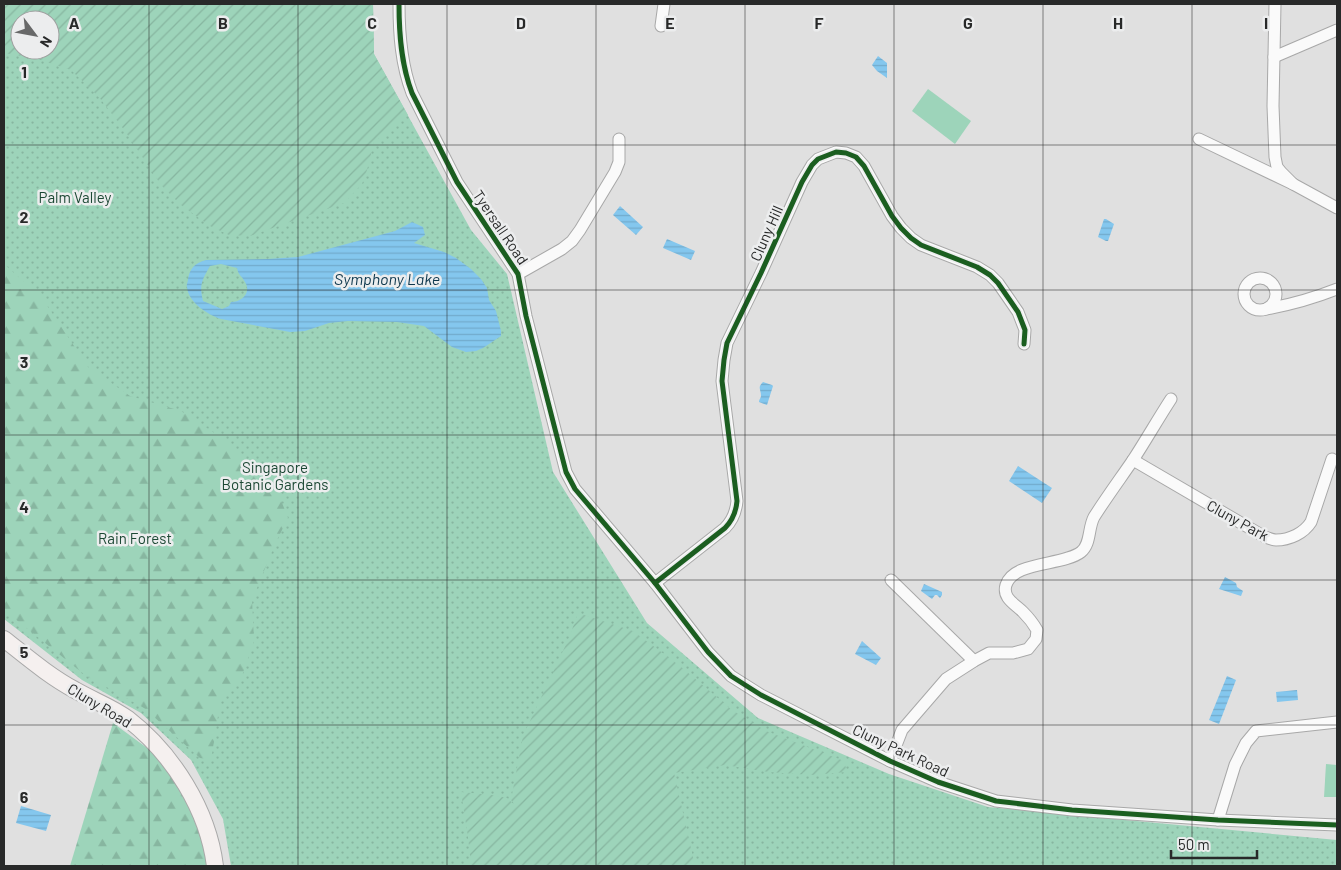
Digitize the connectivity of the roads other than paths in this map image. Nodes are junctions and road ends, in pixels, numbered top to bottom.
1 (399, 4) edge
2 (664, 4) edge
3 (1275, 4) edge
4 (661, 26) dead end
5 (1337, 30) edge
6 (1274, 57) junction
7 (619, 139) dead end
8 (1199, 140) dead end
9 (1293, 184) junction
10 (1337, 208) edge
11 (518, 274) junction
12 (1275, 287) junction
13 (1337, 289) edge
14 (1298, 302) junction
15 (1266, 309) junction
16 (1024, 344) dead end
17 (1171, 399) dead end
18 (1332, 458) dead end
19 (1133, 460) junction
20 (566, 472) joint
21 (891, 580) dead end
22 (655, 583) junction
23 (4, 639) edge
24 (974, 661) junction
25 (1337, 722) edge
26 (890, 761) junction
27 (1218, 820) junction
28 (1337, 825) edge
29 (215, 866) edge

1 - 11 street, Tyersall Road
2 - 4 street
3 - 6 street
5 - 6 street
6 - 9 street
7 - 11 street
8 - 9 street
9 - 10 street
11 - 20 street, Tyersall Road
12 - 14 street
12 - 15 street
12 - 15 street
13 - 14 street
14 - 15 street
16 - 22 street, Cluny Hill
17 - 19 street
18 - 19 street, Cluny Park
19 - 24 street
20 - 22 street, Cluny Park Road
21 - 24 street
22 - 26 street, Cluny Park Road
23 - 29 street, Cluny Road
24 - 26 street
25 - 27 street
26 - 27 street, Cluny Park Road
27 - 28 street, Cluny Park Road

